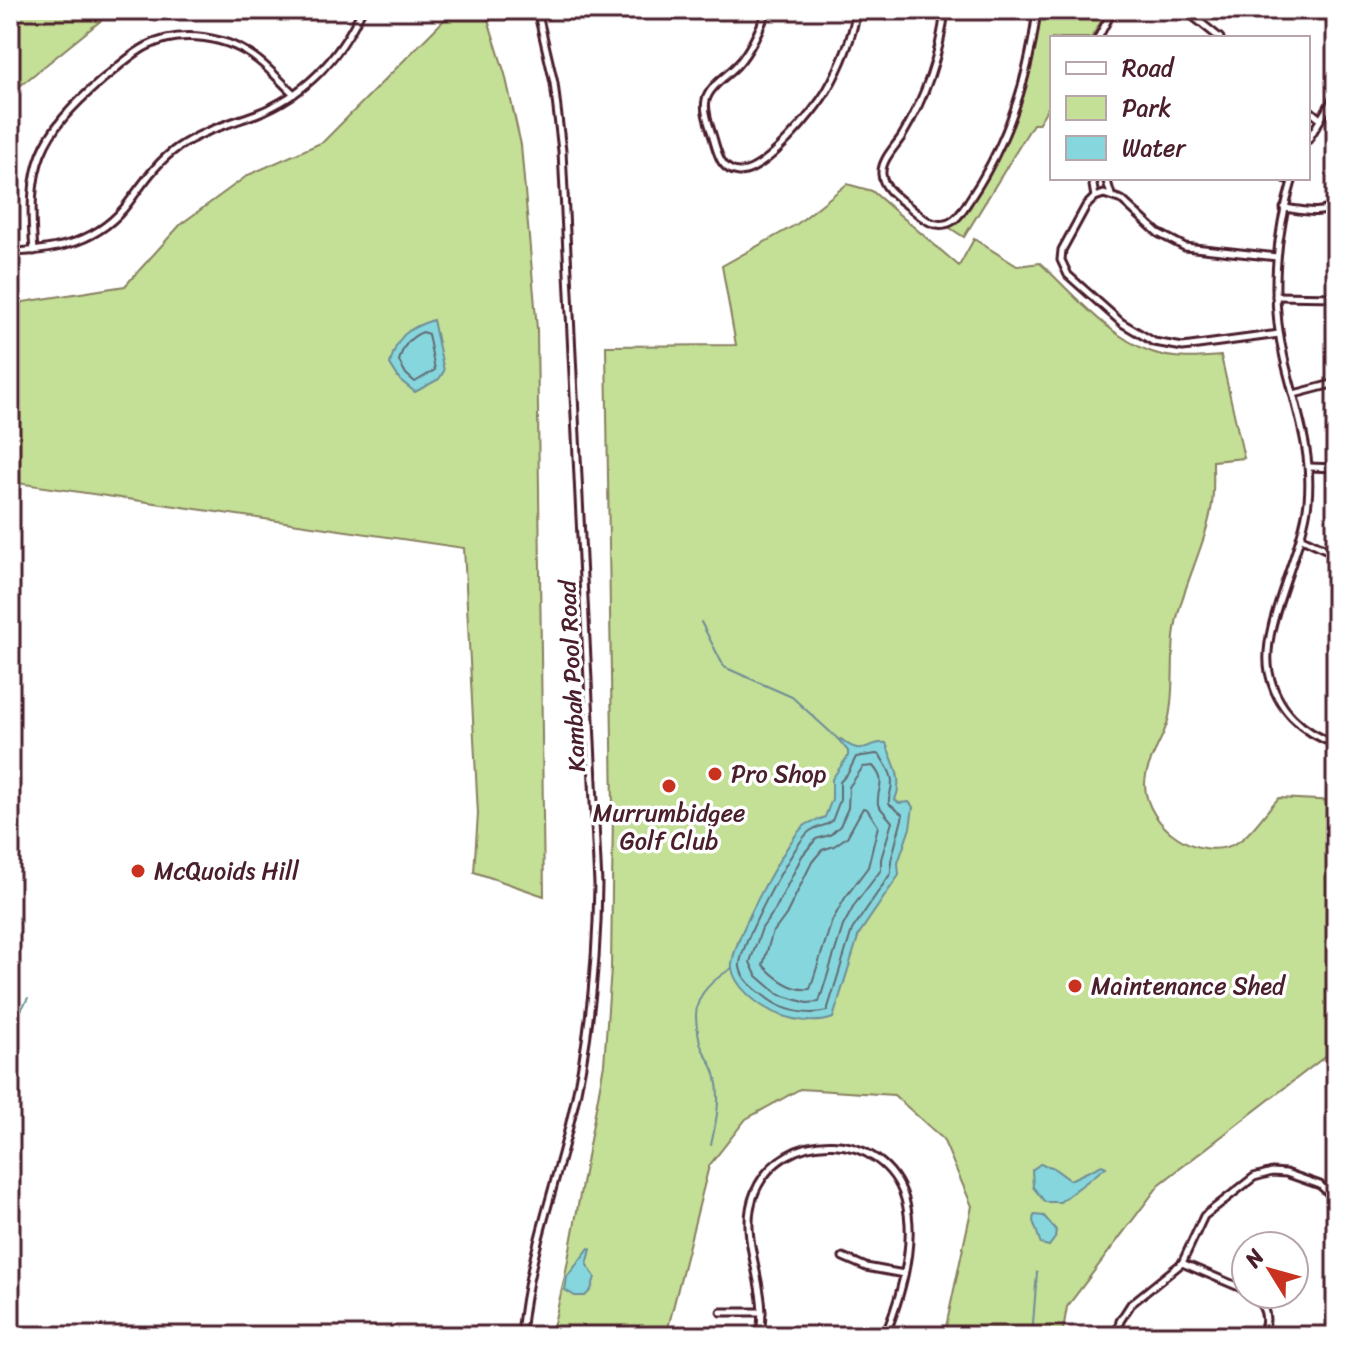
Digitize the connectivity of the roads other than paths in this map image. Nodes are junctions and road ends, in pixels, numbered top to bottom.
1 (362, 10) edge
2 (537, 10) edge
3 (767, 10) edge
4 (857, 10) edge
5 (945, 10) edge
6 (1037, 10) edge
7 (1113, 10) edge
8 (1185, 10) edge
9 (1325, 10) edge
10 (1336, 17) edge
11 (1099, 36) edge
12 (1218, 36) edge
13 (294, 94) junction
14 (1336, 94) edge
15 (1310, 111) edge
16 (1320, 119) junction
17 (1310, 136) edge
18 (1094, 180) edge
19 (1107, 180) edge
20 (1293, 180) edge
21 (1111, 195) junction
22 (1095, 197) junction
23 (1336, 205) edge
24 (1284, 208) junction
25 (34, 251) junction
26 (10, 252) edge
27 (1277, 257) junction
28 (1276, 296) junction
29 (1336, 297) edge
30 (1279, 334) junction
31 (1336, 383) edge
32 (1294, 394) junction
33 (1309, 467) junction
34 (1336, 468) edge
35 (1302, 538) junction
36 (1336, 554) edge
37 (1336, 744) edge
38 (1336, 1200) edge
39 (843, 1257) dead end
40 (1182, 1263) junction
41 (904, 1274) junction
42 (1230, 1283) edge
43 (1264, 1310) edge
44 (721, 1312) dead end
45 (762, 1312) junction
46 (521, 1336) edge
47 (759, 1336) edge
48 (885, 1336) edge
49 (1117, 1336) edge
50 (1261, 1336) edge

1 - 13 street
2 - 46 street, Kambah Pool Road
3 - 4 street
5 - 6 street
7 - 11 street
8 - 12 street
9 - 10 street
13 - 25 street
13 - 25 street
14 - 16 street
15 - 16 street
16 - 17 street
18 - 22 street
19 - 21 street
20 - 24 street
21 - 22 street
21 - 27 street
22 - 30 street
23 - 24 street
24 - 27 street
25 - 26 street
27 - 28 street
28 - 29 street
28 - 30 street
30 - 32 street
31 - 32 street
32 - 33 street
33 - 34 street
33 - 35 street
35 - 36 street
35 - 37 street
38 - 40 street
39 - 41 street
40 - 42 street
40 - 49 street
41 - 45 street
41 - 48 street
43 - 50 street
44 - 45 street
45 - 47 street

